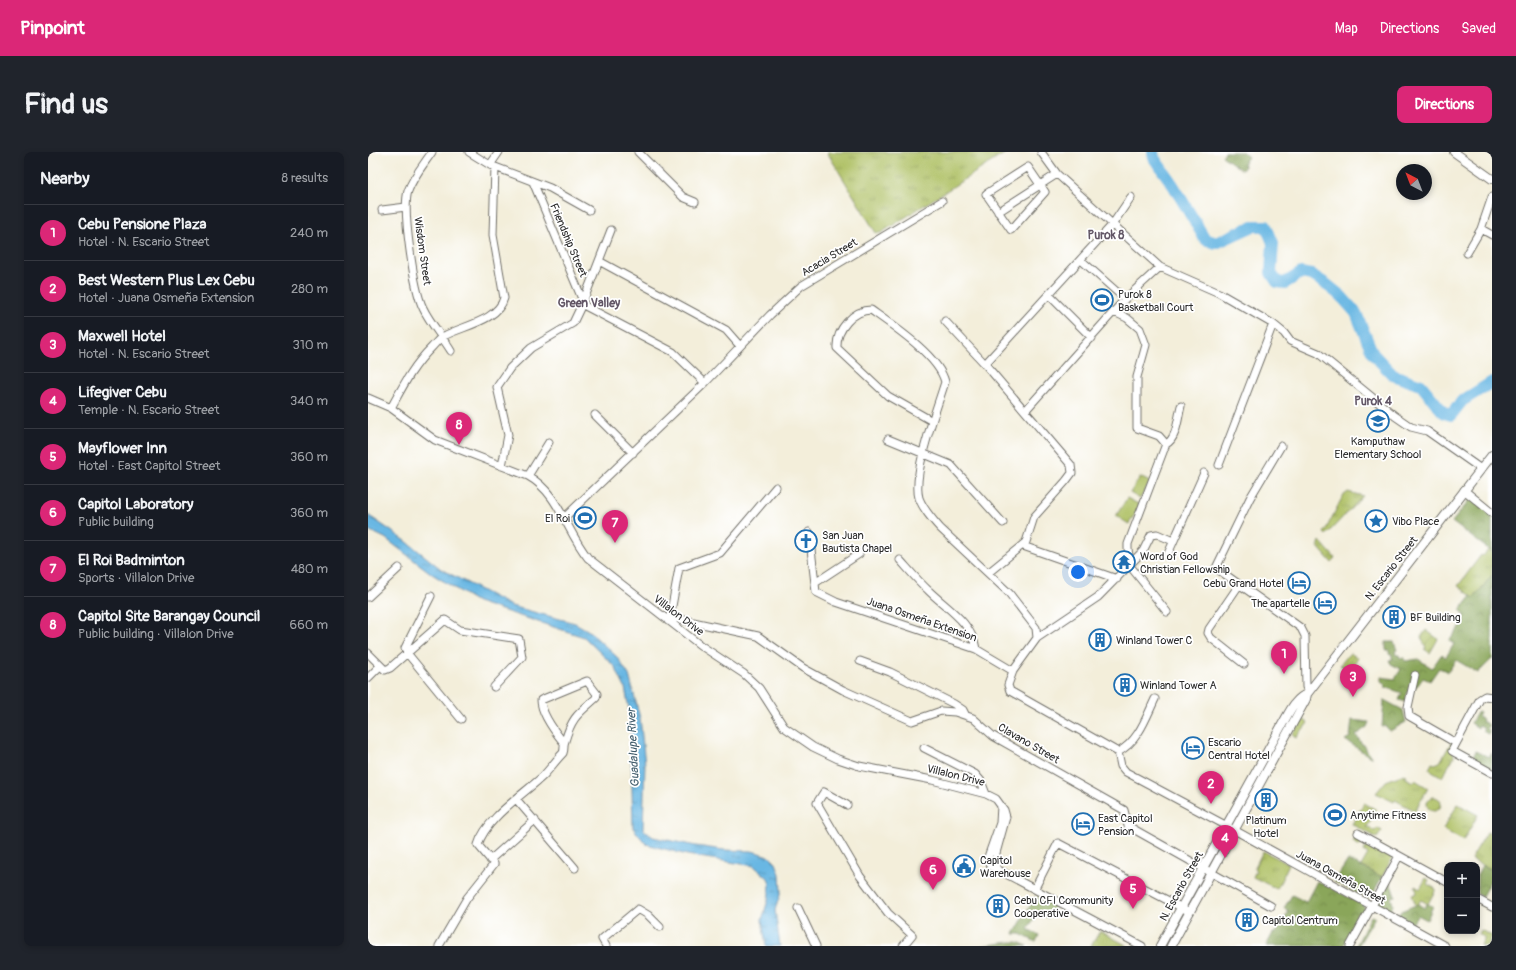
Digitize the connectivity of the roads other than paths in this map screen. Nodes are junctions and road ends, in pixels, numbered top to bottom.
1 (432, 152) edge
2 (469, 152) edge
3 (499, 152) edge
4 (638, 152) edge
5 (1041, 152) edge
6 (1454, 152) edge
7 (493, 166) junction
8 (1057, 174) junction
9 (1492, 179) edge
10 (533, 182) junction
11 (1040, 185) junction
12 (1131, 197) dead end
13 (1492, 197) edge
14 (942, 201) dead end
15 (695, 202) dead end
16 (406, 207) junction
17 (382, 210) dead end
18 (589, 210) dead end
19 (998, 212) junction
20 (1112, 225) junction
21 (1481, 229) junction
22 (611, 230) dead end
23 (1492, 235) edge
24 (1468, 253) dead end
25 (1082, 260) junction
26 (599, 261) junction
27 (1160, 267) junction
28 (1049, 295) junction
29 (1125, 299) junction
30 (583, 302) junction
31 (1114, 312) junction
32 (945, 321) dead end
33 (1273, 324) junction
34 (443, 336) junction
35 (1092, 338) junction
36 (740, 346) junction
37 (451, 351) dead end
38 (986, 364) junction
39 (705, 383) junction
40 (368, 398) edge
41 (1181, 406) dead end
42 (391, 408) junction
43 (1025, 411) junction
44 (595, 415) dead end
45 (932, 421) junction
46 (888, 439) dead end
47 (549, 442) dead end
48 (1166, 444) junction
49 (1281, 446) dead end
50 (633, 453) junction
51 (924, 455) junction
52 (1492, 455) edge
53 (1219, 465) dead end
54 (502, 466) junction
55 (1481, 469) junction
56 (1204, 473) dead end
57 (528, 476) junction
58 (776, 487) dead end
59 (1464, 490) junction
60 (1492, 513) edge
61 (564, 518) junction
62 (1003, 523) dead end
63 (808, 532) dead end
64 (1174, 541) junction
65 (1023, 546) junction
66 (859, 554) dead end
67 (1167, 556) dead end
68 (900, 560) dead end
69 (1130, 566) junction
70 (399, 568) dead end
71 (988, 572) junction
72 (1117, 580) junction
73 (815, 583) junction
74 (1239, 585) junction
75 (431, 596) dead end
76 (368, 597) edge
77 (1167, 612) dead end
78 (669, 619) junction
79 (1037, 638) junction
80 (976, 649) junction
81 (368, 653) edge
82 (407, 653) junction
83 (860, 661) dead end
84 (1244, 664) dead end
85 (380, 666) junction
86 (1013, 671) junction
87 (1415, 675) dead end
88 (368, 678) edge
89 (494, 687) dead end
90 (1308, 692) junction
91 (1492, 697) edge
92 (1155, 699) dead end
93 (965, 714) junction
94 (461, 719) dead end
95 (564, 743) junction
96 (1456, 743) junction
97 (924, 748) dead end
98 (1118, 752) junction
99 (1492, 773) edge
100 (986, 794) junction
101 (516, 799) junction
102 (847, 804) dead end
103 (535, 820) junction
104 (1231, 828) junction
105 (1358, 833) dead end
106 (1399, 856) junction
107 (490, 860) junction
108 (575, 868) dead end
109 (1203, 869) junction
110 (1210, 873) junction
111 (1444, 880) edge
112 (1034, 888) junction
113 (1480, 901) edge
114 (1271, 906) dead end
115 (1372, 907) junction
116 (1492, 907) edge
117 (798, 908) dead end
118 (1182, 908) junction
119 (1190, 912) junction
120 (660, 927) dead end
121 (439, 946) edge
122 (606, 946) edge
123 (816, 946) edge
124 (903, 946) edge
125 (1142, 946) edge
126 (1160, 946) edge
127 (1171, 946) edge
128 (1350, 946) edge
129 (1445, 946) edge

1 - 16 street, Wisdom Street
2 - 7 street
3 - 7 street
4 - 15 street
5 - 8 street
6 - 9 main road
7 - 10 street
7 - 34 street
8 - 11 street
8 - 20 street
10 - 18 street
10 - 30 street, Friendship Street
11 - 19 street
11 - 19 street
11 - 19 street
12 - 20 street
13 - 21 street
14 - 36 street, Acacia Street
16 - 17 street
16 - 34 street, Wisdom Street
20 - 25 street
20 - 27 street
21 - 23 street
21 - 24 street
22 - 26 street
25 - 28 street
25 - 29 street
26 - 30 street
26 - 36 street
27 - 29 street
27 - 33 street
28 - 35 street
28 - 38 street
29 - 31 street
30 - 39 street, Friendship Street
30 - 54 street
31 - 35 street
31 - 48 street
32 - 38 street
33 - 53 street
33 - 55 street
34 - 37 street, Wisdom Street
34 - 42 street
35 - 43 street
36 - 39 street, Acacia Street
38 - 43 street
39 - 50 street, Acacia Street
40 - 42 street, Villalon Drive
41 - 48 street
42 - 54 street, Villalon Drive
43 - 65 street
44 - 50 street
45 - 45 street
45 - 51 street
46 - 51 street
47 - 57 street
48 - 69 street
49 - 74 street
50 - 61 street, Acacia Street
51 - 62 street
51 - 71 street
52 - 55 main road, N. Escario Street
54 - 57 street, Villalon Drive
55 - 59 main road, N. Escario Street
56 - 64 street
57 - 61 street, Villalon Drive
58 - 78 street
59 - 60 street
59 - 90 main road, N. Escario Street
61 - 78 street, Villalon Drive
63 - 73 street, Juana Osmeña Extension
64 - 67 street
64 - 69 street
65 - 71 street
65 - 72 street
66 - 73 street
68 - 80 street
69 - 72 street
69 - 77 street
70 - 76 street
71 - 79 street
72 - 79 street
73 - 80 street, Juana Osmeña Extension
74 - 84 street
74 - 90 street
75 - 82 street
78 - 93 street, Clavano Street
78 - 100 street, Villalon Drive
79 - 86 street
80 - 86 street, Juana Osmeña Extension
81 - 85 street
82 - 85 street
82 - 89 street
82 - 94 street
83 - 93 street
85 - 88 street
86 - 98 street
87 - 96 street
90 - 104 main road, N. Escario Street
91 - 96 street
92 - 98 street
93 - 109 street, Clavano Street
95 - 95 street
95 - 101 street
96 - 99 street
97 - 100 street
98 - 104 street
100 - 112 street, Villalon Drive
101 - 103 street
101 - 107 street
102 - 124 street
103 - 107 street
103 - 108 street
104 - 109 main road, N. Escario Street
104 - 110 main road, N. Escario Street
104 - 115 street, Juana Osmeña Street
105 - 106 street
106 - 111 street
106 - 115 street
107 - 121 street
109 - 110 street, Clavano Street
109 - 118 main road, N. Escario Street
110 - 114 street, Clavano Street
110 - 119 main road, N. Escario Street
112 - 118 street
112 - 125 street, Villalon Drive
113 - 116 street
115 - 128 street
115 - 129 street, Juana Osmeña Street
117 - 123 street
118 - 119 street
118 - 126 main road, N. Escario Street
119 - 127 main road, N. Escario Street
120 - 122 street

